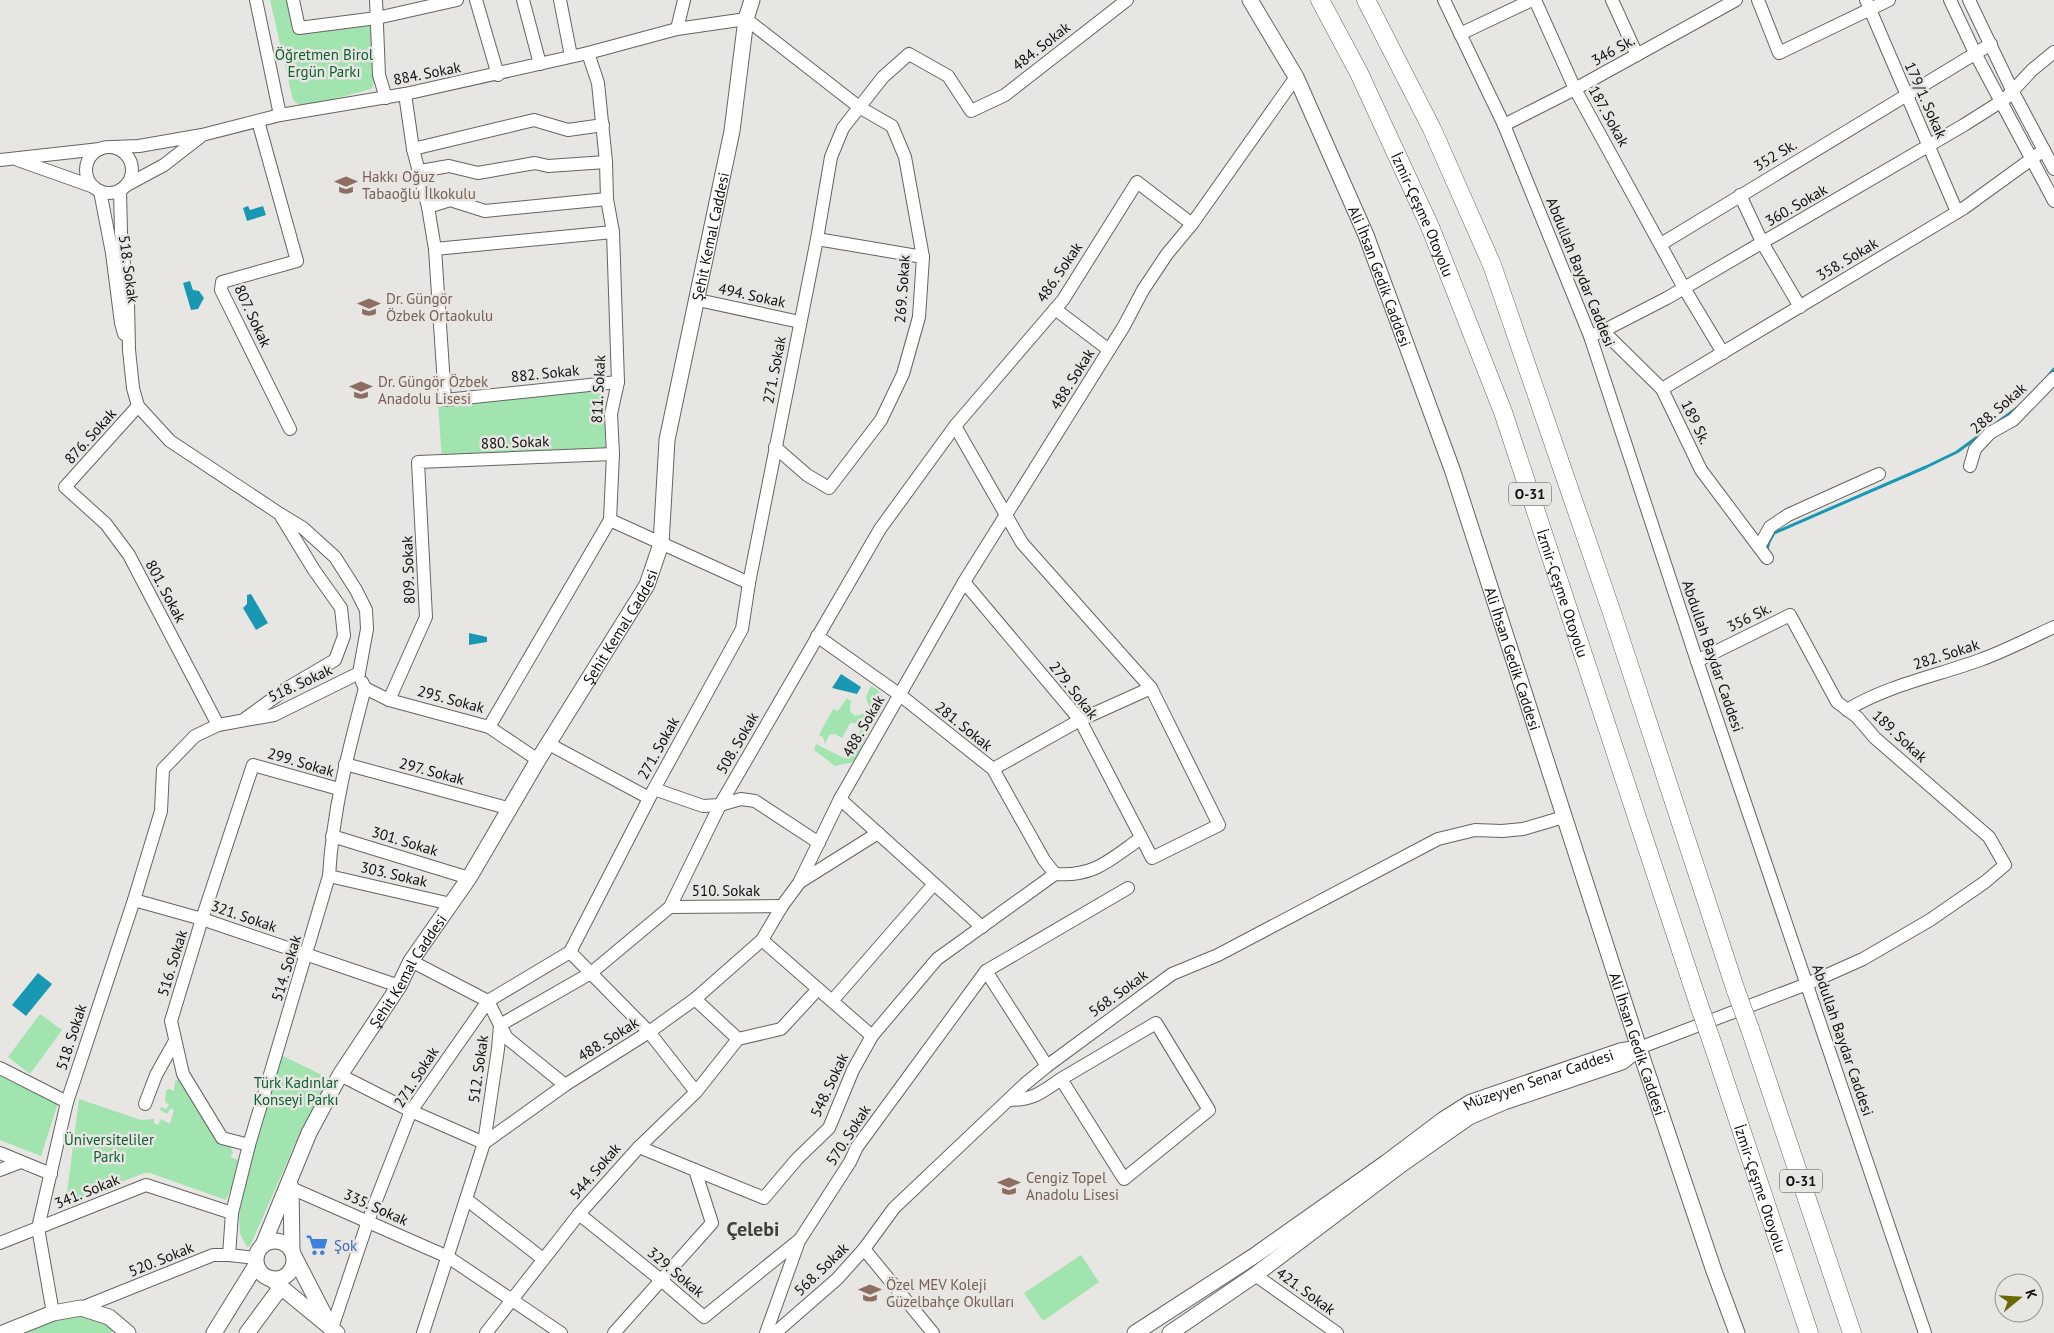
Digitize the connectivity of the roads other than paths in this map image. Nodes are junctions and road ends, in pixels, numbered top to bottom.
1 (256, 0) edge
2 (293, 0) edge
3 (376, 0) edge
4 (457, 0) edge
5 (476, 0) edge
6 (523, 0) edge
7 (560, 0) edge
8 (684, 0) edge
9 (752, 0) edge
10 (1127, 0) edge
11 (1250, 0) edge
12 (1320, 0) edge
13 (1366, 0) edge
14 (1444, 0) edge
15 (1534, 0) edge
16 (1612, 0) edge
17 (1736, 0) edge
18 (1758, 0) edge
19 (1889, 0) edge
20 (1950, 0) edge
21 (1969, 0) edge
22 (1868, 4) edge
23 (377, 18) junction
24 (746, 19) junction
25 (677, 29) junction
26 (1460, 34) junction
27 (1991, 44) junction
28 (2054, 52) edge
29 (588, 53) junction
30 (1975, 53) junction
31 (909, 54) joint
32 (1637, 55) junction
33 (571, 56) junction
34 (540, 64) junction
35 (498, 75) junction
36 (1296, 77) junction
37 (1576, 89) junction
38 (2013, 92) junction
39 (405, 94) junction
40 (1906, 94) junction
41 (386, 98) junction
42 (2001, 102) junction
43 (858, 107) junction
44 (280, 115) junction
45 (258, 121) junction
46 (603, 125) junction
47 (1504, 125) junction
48 (202, 135) junction
49 (1929, 146) junction
50 (106, 148) junction
51 (413, 149) junction
52 (2044, 150) junction
53 (14, 158) junction
54 (2031, 159) junction
55 (0, 160) edge
56 (606, 162) junction
57 (2054, 169) edge
58 (420, 171) junction
59 (122, 188) junction
60 (97, 189) junction
61 (1740, 196) junction
62 (607, 199) junction
63 (2054, 201) edge
64 (428, 207) junction
65 (1957, 212) junction
66 (1192, 224) junction
67 (613, 232) junction
68 (817, 239) junction
69 (1661, 244) junction
70 (1763, 244) junction
71 (435, 249) junction
72 (923, 257) junction
73 (1684, 288) junction
74 (698, 300) junction
75 (1800, 307) junction
76 (1055, 309) junction
77 (800, 322) junction
78 (1603, 331) junction
79 (1590, 336) junction
80 (129, 350) junction
81 (1109, 350) junction
82 (1723, 352) junction
83 (2054, 378) edge
84 (618, 382) junction
85 (1662, 389) junction
86 (138, 406) junction
87 (955, 426) junction
88 (290, 429) dead end
89 (775, 447) junction
90 (613, 454) junction
91 (418, 462) joint
92 (1970, 466) dead end
93 (1880, 474) dead end
94 (65, 487) joint
95 (280, 514) junction
96 (1006, 515) junction
97 (610, 520) junction
98 (661, 544) junction
99 (1759, 547) junction
100 (1767, 558) dead end
101 (964, 582) junction
102 (749, 583) junction
103 (1790, 615) joint
104 (2054, 627) edge
105 (816, 636) junction
106 (1697, 661) junction
107 (359, 673) junction
108 (365, 688) junction
109 (1150, 688) junction
110 (900, 695) junction
111 (389, 700) junction
112 (1847, 710) junction
113 (243, 719) junction
114 (1080, 720) junction
115 (218, 725) junction
116 (489, 727) junction
117 (549, 744) junction
118 (538, 760) junction
119 (345, 764) junction
120 (253, 765) joint
121 (993, 770) junction
122 (339, 789) junction
123 (651, 793) junction
124 (840, 799) junction
125 (720, 805) junction
126 (512, 809) junction
127 (1564, 817) junction
128 (878, 834) junction
129 (332, 836) junction
130 (1141, 838) junction
131 (819, 843) junction
132 (1056, 874) junction
133 (329, 876) junction
134 (469, 878) junction
135 (799, 883) junction
136 (934, 884) junction
137 (1128, 888) dead end
138 (134, 900) junction
139 (451, 904) junction
140 (782, 906) junction
141 (670, 907) junction
142 (202, 919) junction
143 (982, 927) junction
144 (762, 940) junction
145 (570, 952) junction
146 (307, 955) junction
147 (411, 961) junction
148 (986, 971) junction
149 (591, 973) junction
150 (1806, 984) junction
151 (399, 986) junction
152 (818, 989) junction
153 (695, 999) junction
154 (488, 1001) junction
155 (832, 1001) junction
156 (500, 1025) junction
157 (649, 1032) junction
158 (872, 1036) junction
159 (738, 1039) junction
160 (175, 1040) junction
161 (1639, 1048) junction
162 (1047, 1066) junction
163 (0, 1068) edge
164 (340, 1075) junction
165 (1061, 1079) junction
166 (565, 1085) junction
167 (696, 1092) junction
168 (1008, 1100) junction
169 (67, 1102) junction
170 (145, 1104) dead end
171 (411, 1111) junction
172 (484, 1143) junction
173 (249, 1145) junction
174 (639, 1147) junction
175 (0, 1153) edge
176 (21, 1162) junction
177 (0, 1170) edge
178 (695, 1170) junction
179 (51, 1174) junction
180 (290, 1184) junction
181 (466, 1199) junction
182 (232, 1213) junction
183 (579, 1214) junction
184 (368, 1221) junction
185 (38, 1228) junction
186 (799, 1241) junction
187 (0, 1243) edge
188 (864, 1250) junction
189 (293, 1254) junction
190 (229, 1255) junction
191 (258, 1256) junction
192 (448, 1257) junction
193 (543, 1259) junction
194 (1255, 1274) junction
195 (661, 1280) junction
196 (275, 1283) junction
197 (512, 1298) junction
198 (81, 1308) junction
199 (53, 1313) junction
200 (332, 1331) edge
201 (126, 1332) edge
202 (557, 1332) edge
203 (3, 1333) edge
204 (214, 1333) edge
205 (247, 1333) edge
206 (423, 1333) edge
207 (486, 1333) edge
208 (614, 1333) edge
209 (766, 1333) edge
210 (775, 1333) edge
211 (934, 1333) edge
212 (1135, 1333) edge
213 (1170, 1333) edge
214 (1337, 1333) edge
215 (1737, 1333) edge
216 (1809, 1333) edge
217 (1852, 1333) edge
218 (1925, 1333) edge

1 - 44 street
2 - 23 street
3 - 23 street
4 - 23 street
5 - 35 street
6 - 34 street
7 - 33 street
8 - 25 street
9 - 24 main road, Şehit Kemal Caddesi
10 - 31 street, 484. Sokak
11 - 36 main road, Ali İhsan Gedik Caddesi
12 - 216 highway, İzmir-Çeşme Otoyolu / O-31, bridge
13 - 217 highway, O-31, bridge
14 - 26 street, Abdullah Baydar Caddesi
15 - 26 street
15 - 37 street, 187. Sokak
16 - 32 street
17 - 32 street, 346 Sk.
18 - 22 street
19 - 22 street
20 - 30 street
21 - 27 street
22 - 40 street, 179/1. Sokak
23 - 41 street
24 - 25 street, 884. Sokak
24 - 43 street, 269. Sokak
24 - 74 main road, Şehit Kemal Caddesi
25 - 29 street, 884. Sokak
26 - 47 street, Abdullah Baydar Caddesi
27 - 30 street, 352 Sk.
27 - 38 street
28 - 38 street, 360. Sokak
29 - 33 street, 884. Sokak
29 - 46 street, 811. Sokak
30 - 40 street, 352 Sk.
30 - 42 street
31 - 43 street, 271. Sokak
32 - 37 street, 346 Sk.
33 - 34 street, 884. Sokak
34 - 35 street, 884. Sokak
35 - 39 street, 884. Sokak
36 - 66 street, 488. Sokak
36 - 127 main road, Ali İhsan Gedik Caddesi
37 - 47 street, 346 Sk.
37 - 69 street, 187. Sokak
38 - 42 street, 360. Sokak
38 - 52 street
39 - 41 street, 884. Sokak
39 - 51 street
40 - 49 street, 179/1. Sokak
40 - 61 street, 352 Sk.
41 - 44 street, 884. Sokak
42 - 49 street, 360. Sokak
42 - 54 street
43 - 68 street, 271. Sokak
43 - 72 street, 269. Sokak
44 - 45 street, 884. Sokak
45 - 48 street, 884. Sokak
45 - 88 street, 807. Sokak
46 - 51 street
46 - 56 street, 811. Sokak
47 - 79 street, Abdullah Baydar Caddesi
48 - 50 street, 884. Sokak
48 - 59 street
49 - 65 street, 179/1. Sokak
49 - 70 street, 360. Sokak
50 - 53 street, 884. Sokak
50 - 59 street
50 - 60 street
51 - 58 street
52 - 54 street, 358. Sokak
52 - 57 street
53 - 55 street, 884. Sokak
53 - 60 street
54 - 63 street
54 - 65 street, 358. Sokak
56 - 58 street
56 - 62 street, 811. Sokak
58 - 64 street
59 - 60 street
59 - 80 street, 518. Sokak
60 - 80 street, 518. Sokak
61 - 69 street, 352 Sk.
61 - 70 street
62 - 64 street
62 - 67 street, 811. Sokak
64 - 71 street
65 - 75 street, 358. Sokak
66 - 76 street, 486. Sokak
66 - 81 street, 488. Sokak
67 - 71 street
67 - 84 street, 811. Sokak
68 - 72 street
68 - 77 street, 271. Sokak
69 - 73 street, 187. Sokak
70 - 73 street, 360. Sokak
70 - 75 street
71 - 84 street, 882. Sokak
72 - 89 street, 269. Sokak
73 - 78 street, 360. Sokak
73 - 82 street, 187. Sokak
74 - 77 street, 494. Sokak
74 - 98 main road, Şehit Kemal Caddesi
75 - 82 street, 358. Sokak
76 - 81 street
76 - 87 street, 486. Sokak
77 - 89 street, 271. Sokak
78 - 79 street, 360. Sokak
78 - 85 street
79 - 106 street, Abdullah Baydar Caddesi
80 - 86 street, 518. Sokak
81 - 96 street, 488. Sokak
82 - 85 street, 358. Sokak
83 - 92 street, 288. Sokak
84 - 90 street, 811. Sokak
85 - 99 street, 189 Sk.
86 - 94 street, 876. Sokak
86 - 95 street, 518. Sokak
87 - 96 street
87 - 105 street, 508. Sokak
89 - 102 street, 271. Sokak
90 - 91 street, 880. Sokak
90 - 97 street, 811. Sokak
91 - 111 street, 809. Sokak
93 - 99 street
94 - 115 street, 801. Sokak
95 - 107 street, 518. Sokak
95 - 113 street
96 - 101 street, 488. Sokak
96 - 109 street
97 - 98 street
97 - 116 street, 811. Sokak
98 - 102 street
98 - 117 main road, Şehit Kemal Caddesi
99 - 100 street, 189 Sk.
101 - 110 street, 488. Sokak
101 - 114 street, 279. Sokak
102 - 123 street, 271. Sokak
103 - 106 street, 356 Sk.
103 - 112 street, 189. Sokak
104 - 112 street, 282. Sokak
105 - 110 street, 281. Sokak
105 - 125 street, 508. Sokak
106 - 150 street, Abdullah Baydar Caddesi
107 - 108 street
107 - 113 street, 518. Sokak
108 - 111 street, 295. Sokak
108 - 119 street, 514. Sokak
109 - 114 street
109 - 130 street, 279. Sokak
110 - 121 street, 281. Sokak
110 - 124 street, 488. Sokak
111 - 116 street, 295. Sokak
112 - 150 street, 189. Sokak
113 - 115 street, 518. Sokak
114 - 121 street
114 - 130 street, 279. Sokak
115 - 138 street, 518. Sokak
116 - 118 street, 295. Sokak
117 - 118 main road, Şehit Kemal Caddesi
117 - 123 street
118 - 126 main road, Şehit Kemal Caddesi
119 - 122 street, 514. Sokak
119 - 126 street, 297. Sokak
120 - 122 street, 299. Sokak
120 - 142 street, 516. Sokak
121 - 132 street, 281. Sokak
122 - 129 street, 514. Sokak
123 - 125 street
123 - 145 street, 271. Sokak
124 - 128 street
124 - 131 street, 488. Sokak
125 - 131 street
125 - 141 street, 508. Sokak
126 - 134 main road, Şehit Kemal Caddesi
127 - 161 main road, Ali İhsan Gedik Caddesi
127 - 162 street, 568. Sokak
128 - 135 street
128 - 136 street
129 - 133 street, 514. Sokak
129 - 134 street, 301. Sokak
130 - 132 street
131 - 135 street, 488. Sokak
132 - 143 street, 548. Sokak
133 - 139 street, 303. Sokak
133 - 146 street, 514. Sokak
134 - 139 main road, Şehit Kemal Caddesi
135 - 140 street, 488. Sokak
136 - 143 street
136 - 155 street
137 - 148 street
138 - 142 street, 321. Sokak
138 - 169 street, 518. Sokak
139 - 147 main road, Şehit Kemal Caddesi
140 - 141 street, 510. Sokak
140 - 144 street, 488. Sokak
141 - 149 street, 508. Sokak
142 - 146 street, 321. Sokak
142 - 160 street, 516. Sokak
143 - 158 street, 548. Sokak
144 - 152 street
144 - 153 street, 488. Sokak
145 - 149 street
145 - 154 street, 271. Sokak
146 - 151 street, 321. Sokak
146 - 173 street, 514. Sokak
147 - 151 main road, Şehit Kemal Caddesi
147 - 154 street
148 - 162 street
148 - 186 street, 570. Sokak
149 - 156 street, 508. Sokak
149 - 157 street
150 - 161 street
150 - 218 street, Abdullah Baydar Caddesi
151 - 164 main road, Şehit Kemal Caddesi
152 - 155 street
152 - 159 street
153 - 157 street, 488. Sokak
153 - 159 street
154 - 156 street, 512. Sokak
154 - 171 street, 271. Sokak
155 - 158 street
156 - 166 street
156 - 172 street, 512. Sokak
157 - 166 street, 488. Sokak
157 - 167 street
158 - 178 street, 548. Sokak
159 - 167 street, 544. Sokak
160 - 170 street
160 - 173 street, 516. Sokak
161 - 194 main road, Müzeyyen Senar Caddesi
161 - 212 main road, Müzeyyen Senar Caddesi
161 - 215 main road, Ali İhsan Gedik Caddesi
162 - 168 street, 568. Sokak
163 - 169 street
164 - 171 street
164 - 180 main road, Şehit Kemal Caddesi
165 - 165 street
165 - 168 street
166 - 172 street, 488. Sokak
167 - 174 street, 544. Sokak
168 - 188 street, 568. Sokak
169 - 179 street, 518. Sokak
171 - 172 street
171 - 184 street, 271. Sokak
172 - 181 street
173 - 182 street, 514. Sokak
174 - 178 street
174 - 183 street, 544. Sokak
175 - 176 street
176 - 177 street
176 - 179 street
178 - 195 street
179 - 185 street, 518. Sokak
180 - 184 street, 335. Sokak
180 - 189 main road
180 - 191 main road, Şehit Kemal Caddesi
181 - 192 street
181 - 193 street
182 - 185 street, 341. Sokak
182 - 190 street, 514. Sokak
183 - 193 street, 544. Sokak
183 - 195 street, 329. Sokak
184 - 192 street, 335. Sokak
184 - 200 street, 271. Sokak
185 - 187 street, 341. Sokak
185 - 199 street, 518. Sokak
186 - 195 street, 329. Sokak
186 - 209 street, 570. Sokak
188 - 210 street, 568. Sokak
188 - 211 street
189 - 191 main road
189 - 196 main road
189 - 200 main road
190 - 191 street, 520. Sokak
190 - 198 street, 520. Sokak
191 - 196 main road
191 - 204 main road
192 - 197 street, 335. Sokak
192 - 206 street
193 - 197 street, 544. Sokak
194 - 213 main road, Müzeyyen Senar Caddesi
194 - 214 street, 421. Sokak
195 - 208 street
196 - 200 main road
196 - 205 main road
197 - 202 street, 335. Sokak
197 - 207 street, 544. Sokak
198 - 199 main road
198 - 201 main road
199 - 203 main road

